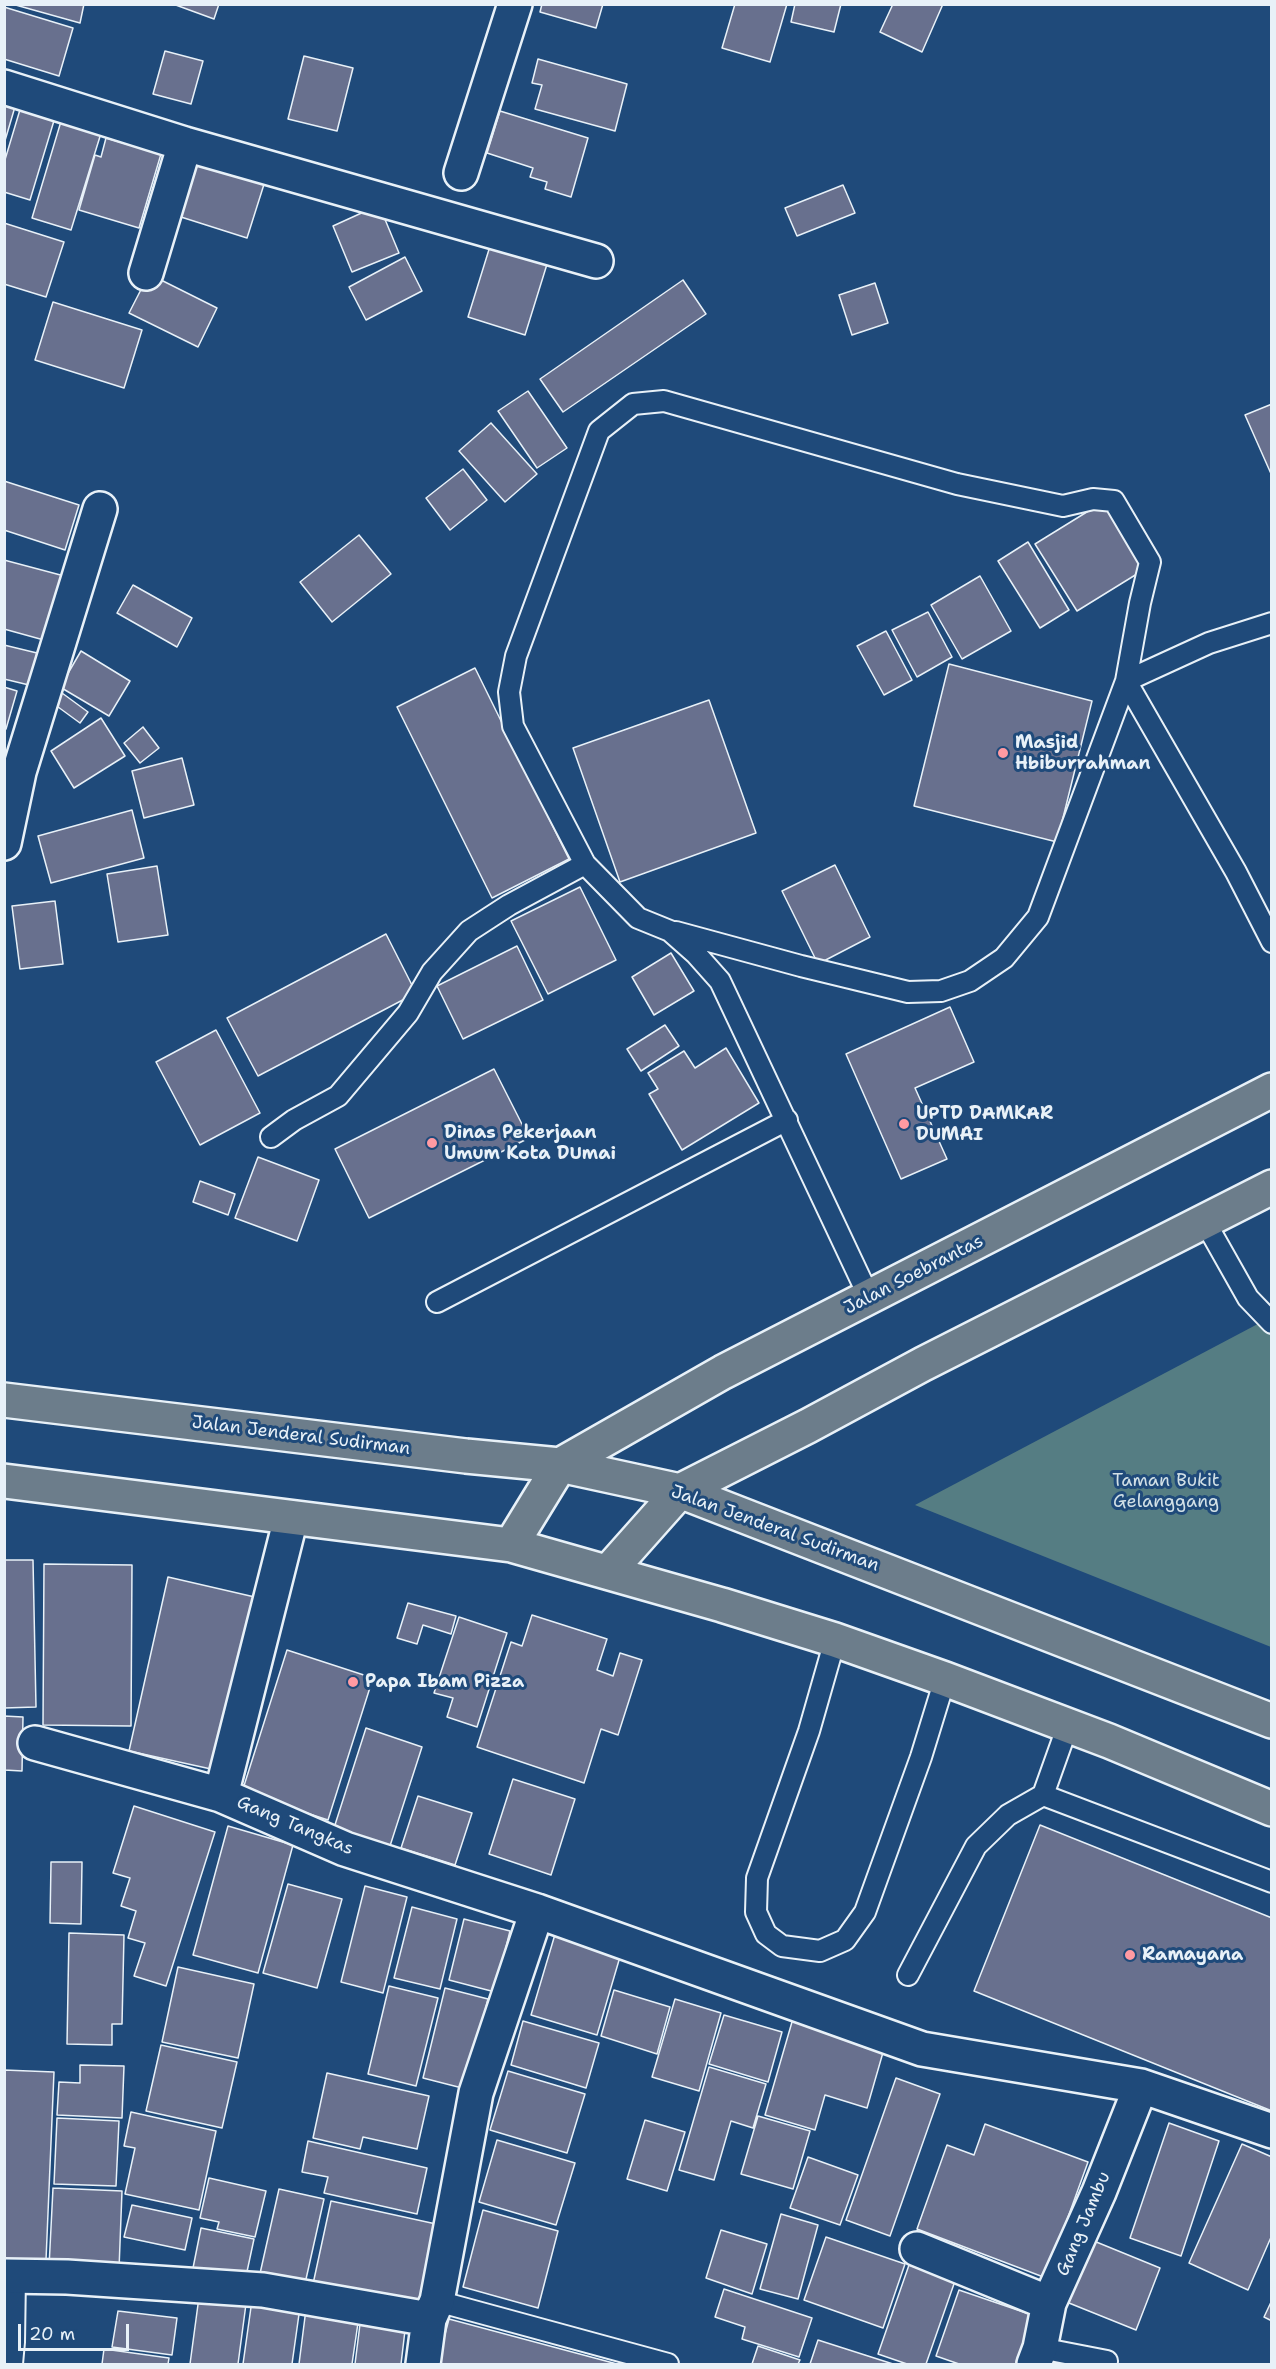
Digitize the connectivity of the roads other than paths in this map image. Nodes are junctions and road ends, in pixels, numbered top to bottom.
1 (515, 4) edge
2 (4, 87) edge
3 (185, 144) junction
4 (461, 173) dead end
5 (596, 261) dead end
6 (146, 273) dead end
7 (100, 509) dead end
8 (1272, 623) edge
9 (1126, 681) junction
10 (4, 843) edge
11 (585, 864) junction
12 (670, 931) junction
13 (1272, 942) edge
14 (1272, 1090) edge
15 (787, 1120) junction
16 (271, 1137) dead end
17 (1272, 1187) edge
18 (1204, 1220) junction
19 (869, 1297) junction
20 (437, 1302) dead end
21 (1272, 1323) edge
22 (4, 1400) edge
23 (560, 1466) junction
24 (4, 1482) edge
25 (680, 1491) junction
26 (291, 1518) junction
27 (511, 1545) junction
28 (608, 1572) junction
29 (835, 1640) junction
30 (945, 1679) junction
31 (1272, 1721) edge
32 (1068, 1725) junction
33 (35, 1743) dead end
34 (221, 1795) junction
35 (1043, 1795) junction
36 (1272, 1809) edge
37 (1272, 1882) edge
38 (537, 1911) junction
39 (908, 1975) dead end
40 (1141, 2085) junction
41 (1272, 2131) edge
42 (917, 2249) dead end
43 (10, 2276) edge
44 (1049, 2303) junction
45 (433, 2310) junction
46 (1037, 2356) edge
47 (1107, 2361) dead end
48 (12, 2364) edge
49 (423, 2364) edge
50 (668, 2364) edge

1 - 4 street
2 - 3 street
3 - 5 street
3 - 6 street
7 - 10 street
8 - 9 lane
9 - 11 lane
9 - 12 lane
9 - 13 lane
11 - 12 lane
11 - 16 lane
12 - 15 lane
14 - 19 main road, Jalan Soebrantas
15 - 19 lane
15 - 20 lane
17 - 18 main road
18 - 21 lane
18 - 25 main road
19 - 23 main road, Jalan Soebrantas
22 - 23 main road, Jalan Jenderal Sudirman
23 - 25 main road, Jalan Jenderal Sudirman
23 - 27 main road
24 - 26 main road
25 - 28 main road
25 - 31 main road, Jalan Jenderal Sudirman
26 - 27 main road
26 - 34 street, Gang Tangkas
27 - 28 main road
28 - 29 main road
29 - 30 main road
29 - 30 lane
30 - 32 main road
32 - 35 lane
32 - 36 main road
33 - 34 street
34 - 38 street, Gang Tangkas
35 - 37 lane
35 - 39 lane
38 - 40 street, Gang Tangkas
38 - 45 street
40 - 41 street, Gang Tangkas
40 - 44 street, Gang Jambu
42 - 44 street
43 - 45 street
43 - 48 lane
44 - 46 street, Gang Jambu
45 - 49 street
45 - 50 lane
46 - 47 lane

